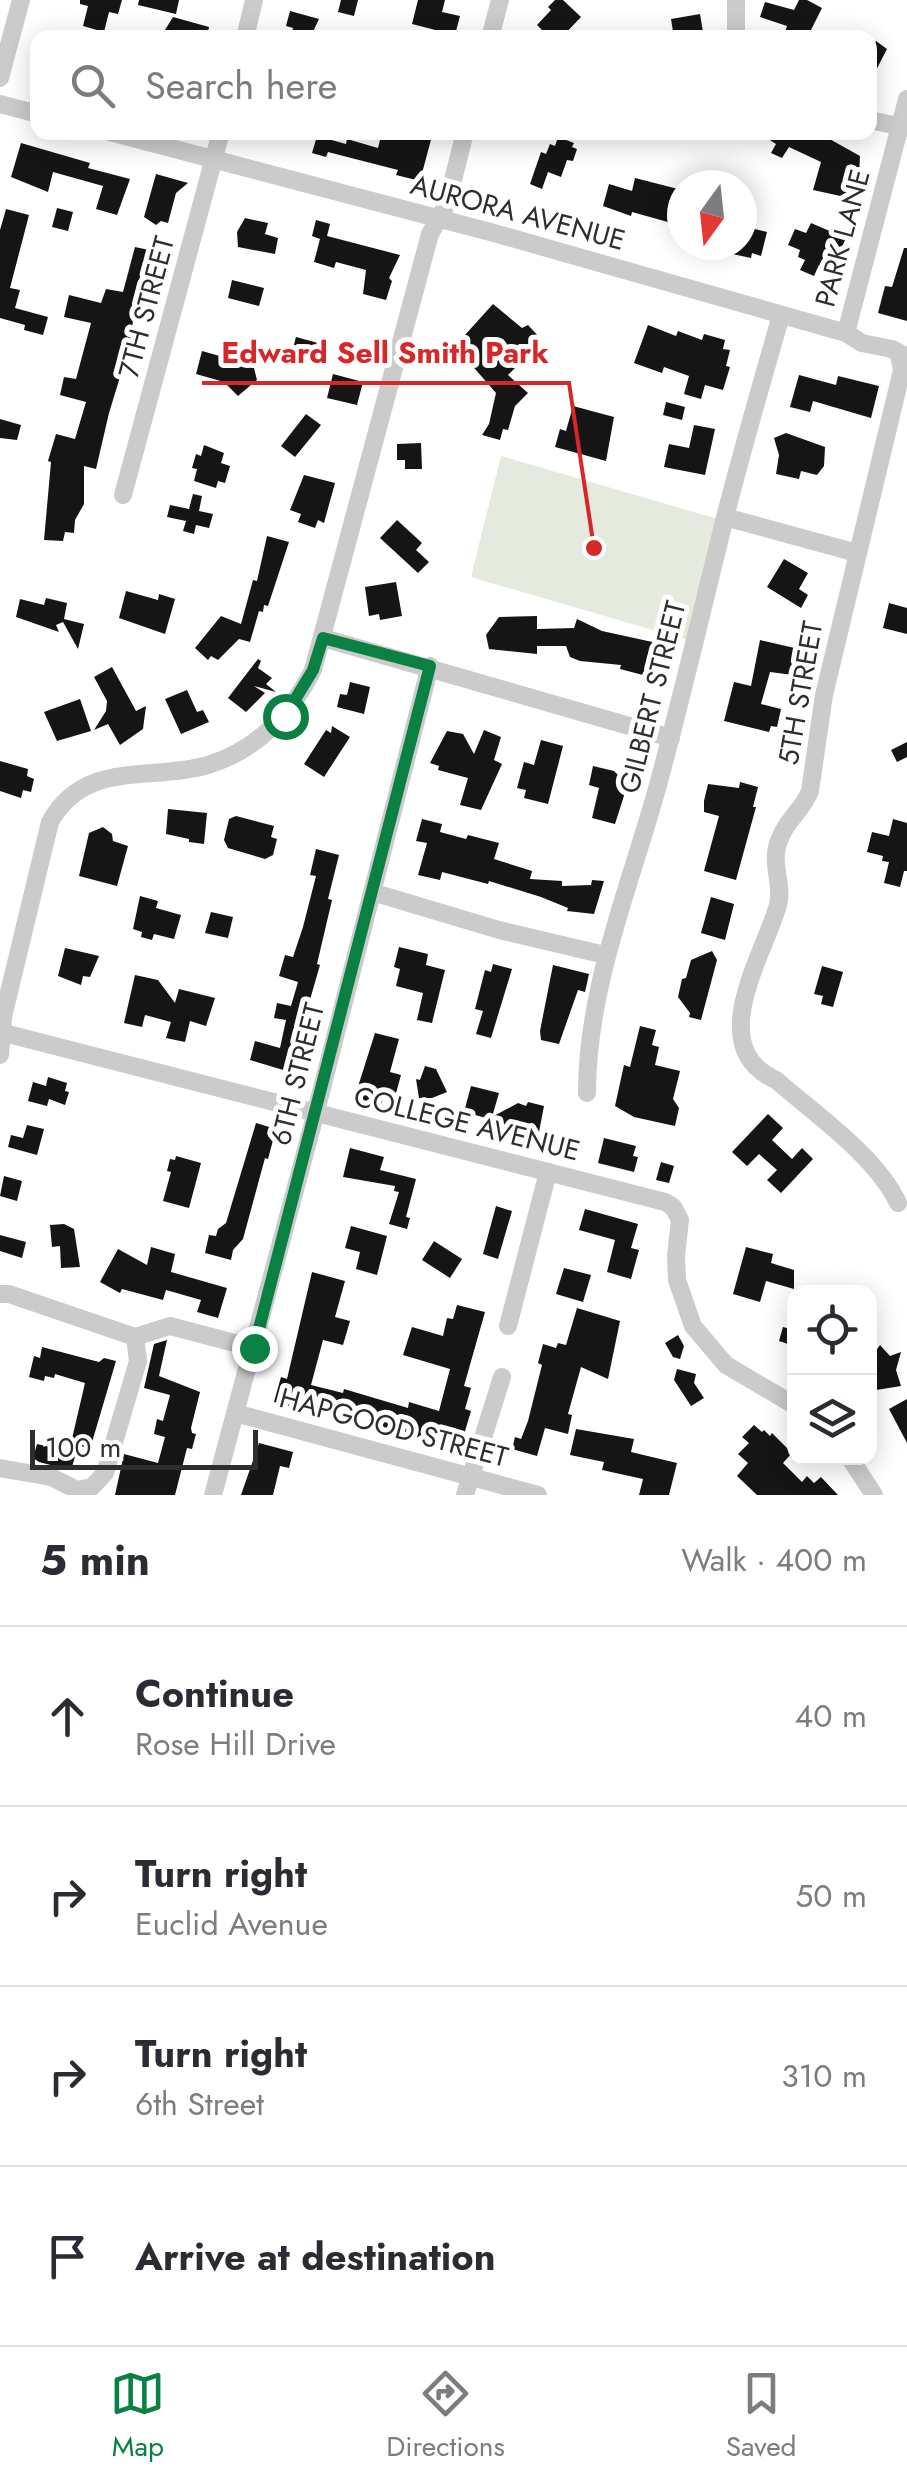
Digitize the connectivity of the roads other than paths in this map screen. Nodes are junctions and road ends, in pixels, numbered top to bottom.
1 (21, 0) edge
2 (254, 0) edge
3 (500, 0) edge
4 (736, 0) edge
5 (247, 30) edge
6 (492, 30) edge
7 (736, 30) edge
8 (0, 78) edge
9 (907, 99) edge
10 (0, 104) edge
11 (30, 112) edge
12 (877, 122) edge
13 (904, 128) edge
14 (140, 140) edge
15 (219, 140) edge
16 (464, 140) edge
17 (214, 160) junction
18 (438, 220) junction
19 (781, 315) junction
20 (846, 333) junction
21 (903, 356) edge
22 (123, 495) dead end
23 (726, 518) junction
24 (857, 553) junction
25 (323, 638) junction
26 (430, 666) junction
27 (671, 738) junction
28 (372, 892) junction
29 (605, 955) junction
30 (2, 1033) edge
31 (0, 1055) edge
32 (586, 1093) dead end
33 (316, 1114) junction
34 (548, 1172) junction
35 (898, 1203) dead end
36 (0, 1294) edge
37 (508, 1326) dead end
38 (135, 1337) junction
39 (254, 1348) junction
40 (502, 1377) dead end
41 (787, 1401) edge
42 (235, 1412) junction
43 (855, 1465) edge
44 (0, 1468) edge
45 (470, 1476) junction
46 (213, 1495) edge
47 (466, 1495) edge
48 (538, 1495) edge
49 (874, 1495) edge

1 - 8 street
2 - 5 street
3 - 6 street
4 - 7 street
9 - 13 street, PARK LANE
10 - 11 street
12 - 13 street
13 - 20 street, PARK LANE
14 - 17 street, AURORA AVENUE
15 - 17 street, 7TH STREET
16 - 18 street
17 - 18 street, AURORA AVENUE
17 - 22 street, 7TH STREET
18 - 19 street, AURORA AVENUE
18 - 25 street
19 - 20 street, AURORA AVENUE
19 - 23 street, GILBERT STREET
20 - 21 street, AURORA AVENUE
21 - 24 street, 5TH STREET
23 - 24 street
23 - 27 street, GILBERT STREET
24 - 35 street, 5TH STREET
25 - 26 street
25 - 30 street
26 - 27 street
26 - 28 street, 6TH STREET
27 - 29 street, GILBERT STREET
28 - 29 street
28 - 33 street, 6TH STREET
29 - 32 street, GILBERT STREET
30 - 31 street
30 - 33 street, COLLEGE AVENUE
33 - 34 street, COLLEGE AVENUE
33 - 39 street, 6TH STREET
34 - 37 street
34 - 41 street, COLLEGE AVENUE
36 - 38 street
38 - 39 street
38 - 44 street
39 - 42 street, 6TH STREET
40 - 45 street
42 - 45 street, HAPGOOD STREET
42 - 46 street, 6TH STREET
43 - 49 street
45 - 47 street
45 - 48 street, HAPGOOD STREET

